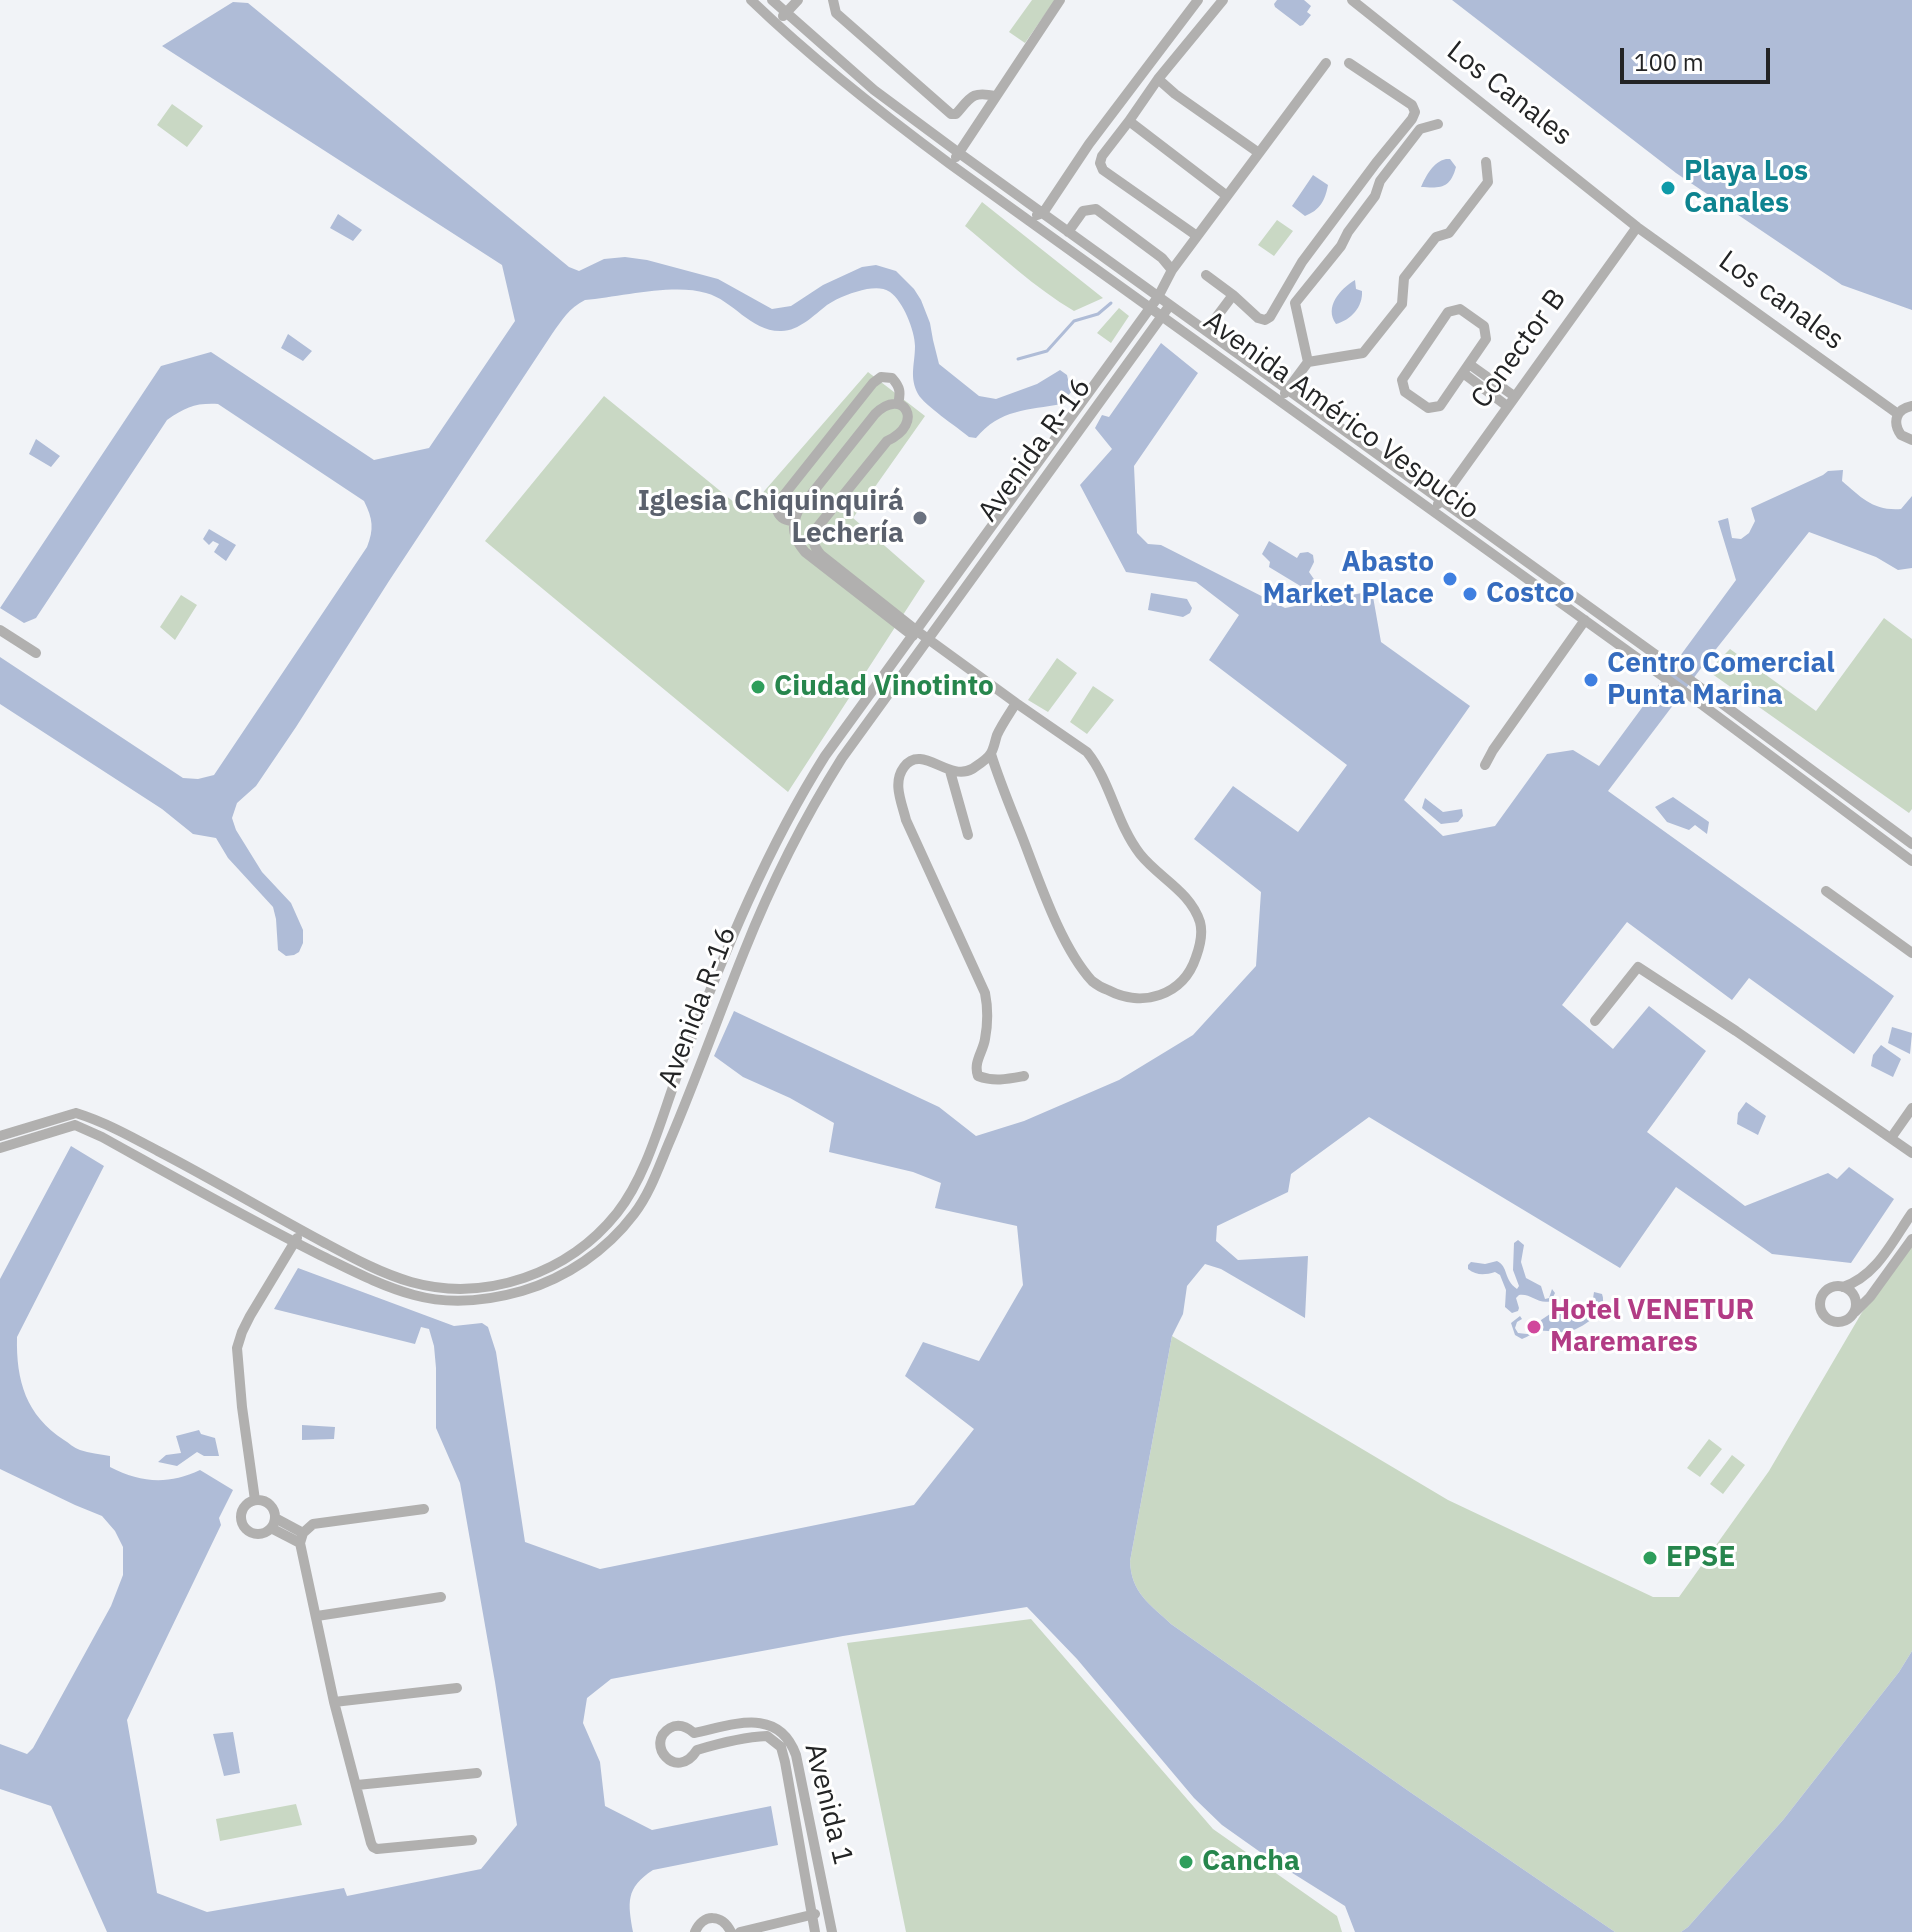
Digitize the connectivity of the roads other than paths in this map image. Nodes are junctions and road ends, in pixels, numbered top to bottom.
1 (751, 0) edge
2 (772, 0) edge
3 (798, 0) edge
4 (833, 0) edge
5 (1060, 0) edge
6 (1198, 0) edge
7 (1223, 0) edge
8 (1352, 0) edge
9 (786, 13) junction
10 (776, 24) junction
11 (1326, 63) dead end
12 (1349, 63) dead end
13 (1158, 79) junction
14 (995, 96) junction
15 (1129, 121) junction
16 (1438, 124) dead end
17 (959, 153) junction
18 (1259, 153) junction
19 (1486, 162) dead end
20 (951, 165) junction
21 (1227, 196) junction
22 (1043, 213) junction
23 (1026, 218) junction
24 (1637, 227) junction
25 (1068, 232) junction
26 (1197, 236) junction
27 (1172, 270) junction
28 (1206, 275) dead end
29 (1233, 295) junction
30 (1158, 297) junction
31 (1170, 305) junction
32 (1150, 308) junction
33 (1162, 317) junction
34 (1206, 331) junction
35 (1308, 362) junction
36 (1466, 368) junction
37 (1287, 391) junction
38 (1278, 401) junction
39 (1510, 401) junction
40 (898, 404) junction
41 (1912, 406) edge
42 (1898, 414) junction
43 (1912, 440) edge
44 (1440, 501) junction
45 (1432, 512) junction
46 (793, 521) junction
47 (956, 575) junction
48 (968, 584) junction
49 (1585, 620) junction
50 (0, 630) edge
51 (915, 633) junction
52 (928, 639) junction
53 (36, 653) dead end
54 (1016, 703) junction
55 (991, 754) junction
56 (1485, 765) dead end
57 (950, 771) junction
58 (968, 835) dead end
59 (1912, 844) edge
60 (1912, 861) edge
61 (1826, 891) dead end
62 (1912, 953) edge
63 (1595, 1021) dead end
64 (1024, 1076) dead end
65 (1912, 1108) edge
66 (76, 1113) junction
67 (75, 1125) junction
68 (0, 1136) edge
69 (1891, 1138) junction
70 (0, 1148) edge
71 (1912, 1153) edge
72 (633, 1189) junction
73 (646, 1196) junction
74 (1912, 1213) edge
75 (301, 1230) junction
76 (1912, 1239) edge
77 (294, 1242) junction
78 (1874, 1268) junction
79 (1886, 1276) junction
80 (1843, 1287) junction
81 (1855, 1312) junction
82 (255, 1500) junction
83 (424, 1509) dead end
84 (273, 1523) junction
85 (302, 1538) junction
86 (441, 1597) dead end
87 (317, 1616) junction
88 (457, 1688) dead end
89 (334, 1702) junction
90 (694, 1733) junction
91 (697, 1750) junction
92 (477, 1773) dead end
93 (357, 1785) junction
94 (811, 1827) junction
95 (796, 1829) junction
96 (472, 1840) dead end
97 (828, 1912) junction
98 (811, 1914) junction
99 (695, 1932) edge
100 (731, 1932) edge
101 (740, 1932) edge
102 (815, 1932) edge
103 (832, 1932) edge

1 - 10 street, Avenida Américo Vespucio
2 - 9 street, Avenida Américo Vespucio
3 - 9 street
4 - 14 street
5 - 14 street
6 - 22 street
7 - 13 street
8 - 24 street, Los Canales
9 - 10 street
9 - 17 street, Avenida Américo Vespucio
10 - 20 street, Avenida Américo Vespucio
11 - 18 street, Avenida R-16
12 - 29 street
13 - 15 street
13 - 18 street
14 - 17 street
15 - 21 street
15 - 26 street
16 - 35 street
17 - 20 street
17 - 22 street, Avenida Américo Vespucio
18 - 21 street, Avenida R-16
19 - 35 street
20 - 23 street, Avenida Américo Vespucio
21 - 26 street, Avenida R-16
22 - 23 street
22 - 25 street, Avenida Américo Vespucio
23 - 32 street, Avenida Américo Vespucio
24 - 39 street, Conector B
24 - 42 street, Los canales
25 - 27 street
25 - 30 street, Avenida Américo Vespucio
26 - 27 street, Avenida R-16
27 - 30 street, Avenida R-16
28 - 29 street
29 - 34 street
30 - 31 street, Avenida Américo Vespucio
30 - 32 street, Avenida R-16
31 - 33 street, Avenida R-16
31 - 34 street, Avenida Américo Vespucio
32 - 33 street, Avenida Américo Vespucio
32 - 47 street, Avenida R-16
33 - 38 street, Avenida Américo Vespucio
33 - 48 street, Avenida R-16
34 - 37 street, Avenida Américo Vespucio
35 - 37 street
36 - 36 street
36 - 39 street
37 - 38 street
37 - 44 street, Avenida Américo Vespucio
38 - 45 street, Avenida Américo Vespucio
39 - 44 street, Conector B
40 - 46 street
40 - 46 street
40 - 51 street
41 - 42 street
42 - 43 street
44 - 45 street, Conector B
44 - 59 street, Avenida Américo Vespucio
45 - 49 street, Avenida Américo Vespucio
46 - 51 street
47 - 48 street
47 - 51 street, Avenida R-16
48 - 52 street, Avenida R-16
49 - 56 street
49 - 60 street, Avenida Américo Vespucio
50 - 53 street
51 - 52 street
51 - 72 street, Avenida R-16
52 - 54 street
52 - 73 street, Avenida R-16
54 - 55 street
54 - 55 street
55 - 57 street
57 - 58 street
57 - 64 street
61 - 62 street
63 - 69 street
65 - 69 street
66 - 67 street
66 - 68 street
66 - 75 street, Avenida R-16
67 - 70 street
67 - 77 street, Avenida R-16
69 - 71 street
72 - 73 street
72 - 75 street, Avenida R-16
73 - 77 street, Avenida R-16
74 - 78 street
75 - 77 street
76 - 79 street
77 - 82 street
78 - 79 street
78 - 80 street
79 - 81 street
80 - 81 street
80 - 81 street
82 - 84 street
82 - 84 street
83 - 85 street
84 - 85 street
85 - 87 street
86 - 87 street
87 - 89 street
88 - 89 street
89 - 93 street
90 - 91 street
90 - 91 street, Avenida 1
90 - 94 street, Avenida 1
91 - 95 street, Avenida 1
92 - 93 street
93 - 96 street
94 - 95 street
94 - 97 street, Avenida 1
95 - 98 street, Avenida 1
97 - 98 street
97 - 103 street, Avenida 1
98 - 101 street
98 - 102 street, Avenida 1
99 - 100 street

